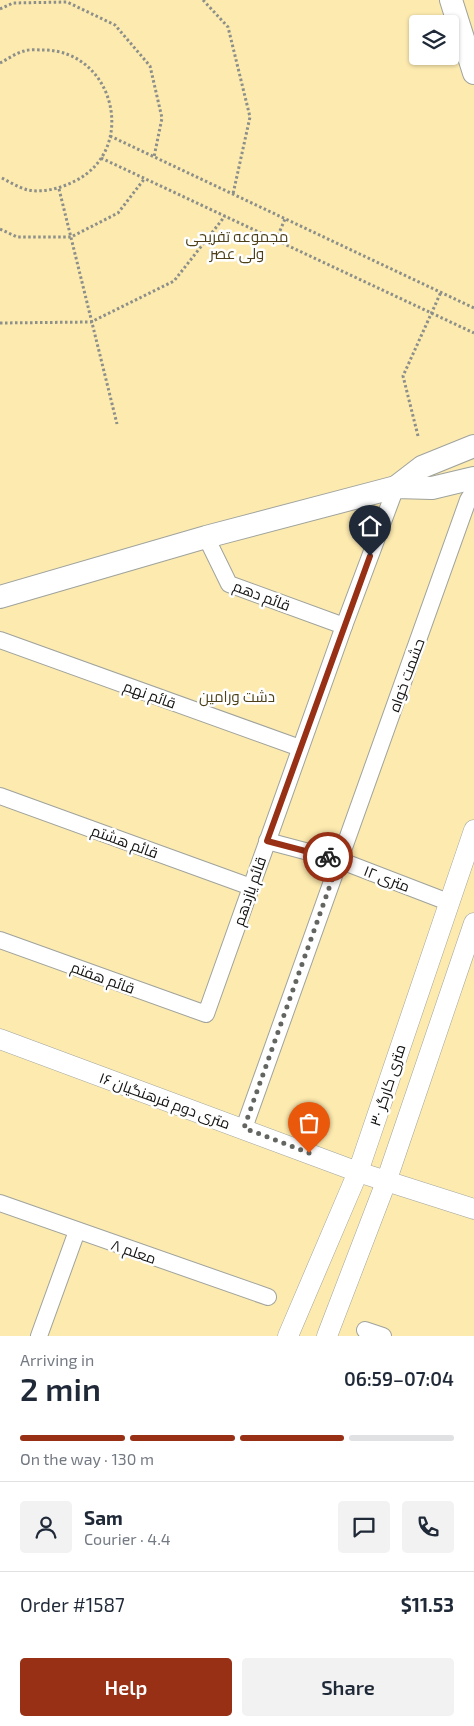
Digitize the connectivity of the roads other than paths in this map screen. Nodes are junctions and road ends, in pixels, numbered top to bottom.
1 (451, 0) edge
2 (474, 73) edge
3 (474, 446) edge
4 (474, 478) edge
5 (396, 487) junction
6 (474, 490) edge
7 (206, 537) junction
8 (0, 597) edge
9 (344, 626) junction
10 (0, 640) edge
11 (300, 748) junction
12 (0, 796) edge
13 (474, 830) edge
14 (267, 841) junction
15 (339, 860) junction
16 (251, 887) junction
17 (448, 902) junction
18 (474, 923) edge
19 (0, 940) edge
20 (206, 1014) joint
21 (0, 1039) edge
22 (244, 1128) junction
23 (358, 1172) junction
24 (386, 1182) junction
25 (0, 1203) edge
26 (474, 1209) edge
27 (77, 1231) junction
28 (268, 1297) dead end
29 (364, 1330) dead end
30 (39, 1336) edge
31 (288, 1336) edge
32 (328, 1336) edge
33 (383, 1336) edge

1 - 2 main road
3 - 5 main road
4 - 5 main road
5 - 7 main road
5 - 9 street, قائم یازدهم
6 - 15 street, حشمت خواه
7 - 8 main road
7 - 9 street, قائم دهم
9 - 11 street, قائم یازدهم
10 - 11 street, قائم نهم
11 - 14 street, قائم یازدهم
12 - 16 street, قائم هشتم
13 - 17 street, ۳۰ متری کارگر
14 - 15 street, ۱۲ متری
14 - 16 street, قائم یازدهم
15 - 17 street, ۱۲ متری
15 - 22 street, حشمت خواه
16 - 20 street, قائم یازدهم
17 - 23 street, ۳۰ متری کارگر
18 - 24 street, ۳۰ متری کارگر
19 - 20 street, قائم هفتم
21 - 22 street, ۱۶ متری دوم فرهنگیان
22 - 23 street, ۱۶ متری دوم فرهنگیان
23 - 24 street, ۱۶ متری دوم فرهنگیان
23 - 31 street, ۳۰ متری کارگر
24 - 26 street, ۱۶ متری دوم فرهنگیان
24 - 32 street, ۳۰ متری کارگر
25 - 27 street, معلم ۸
27 - 28 street, معلم ۸
27 - 30 street
29 - 33 street

